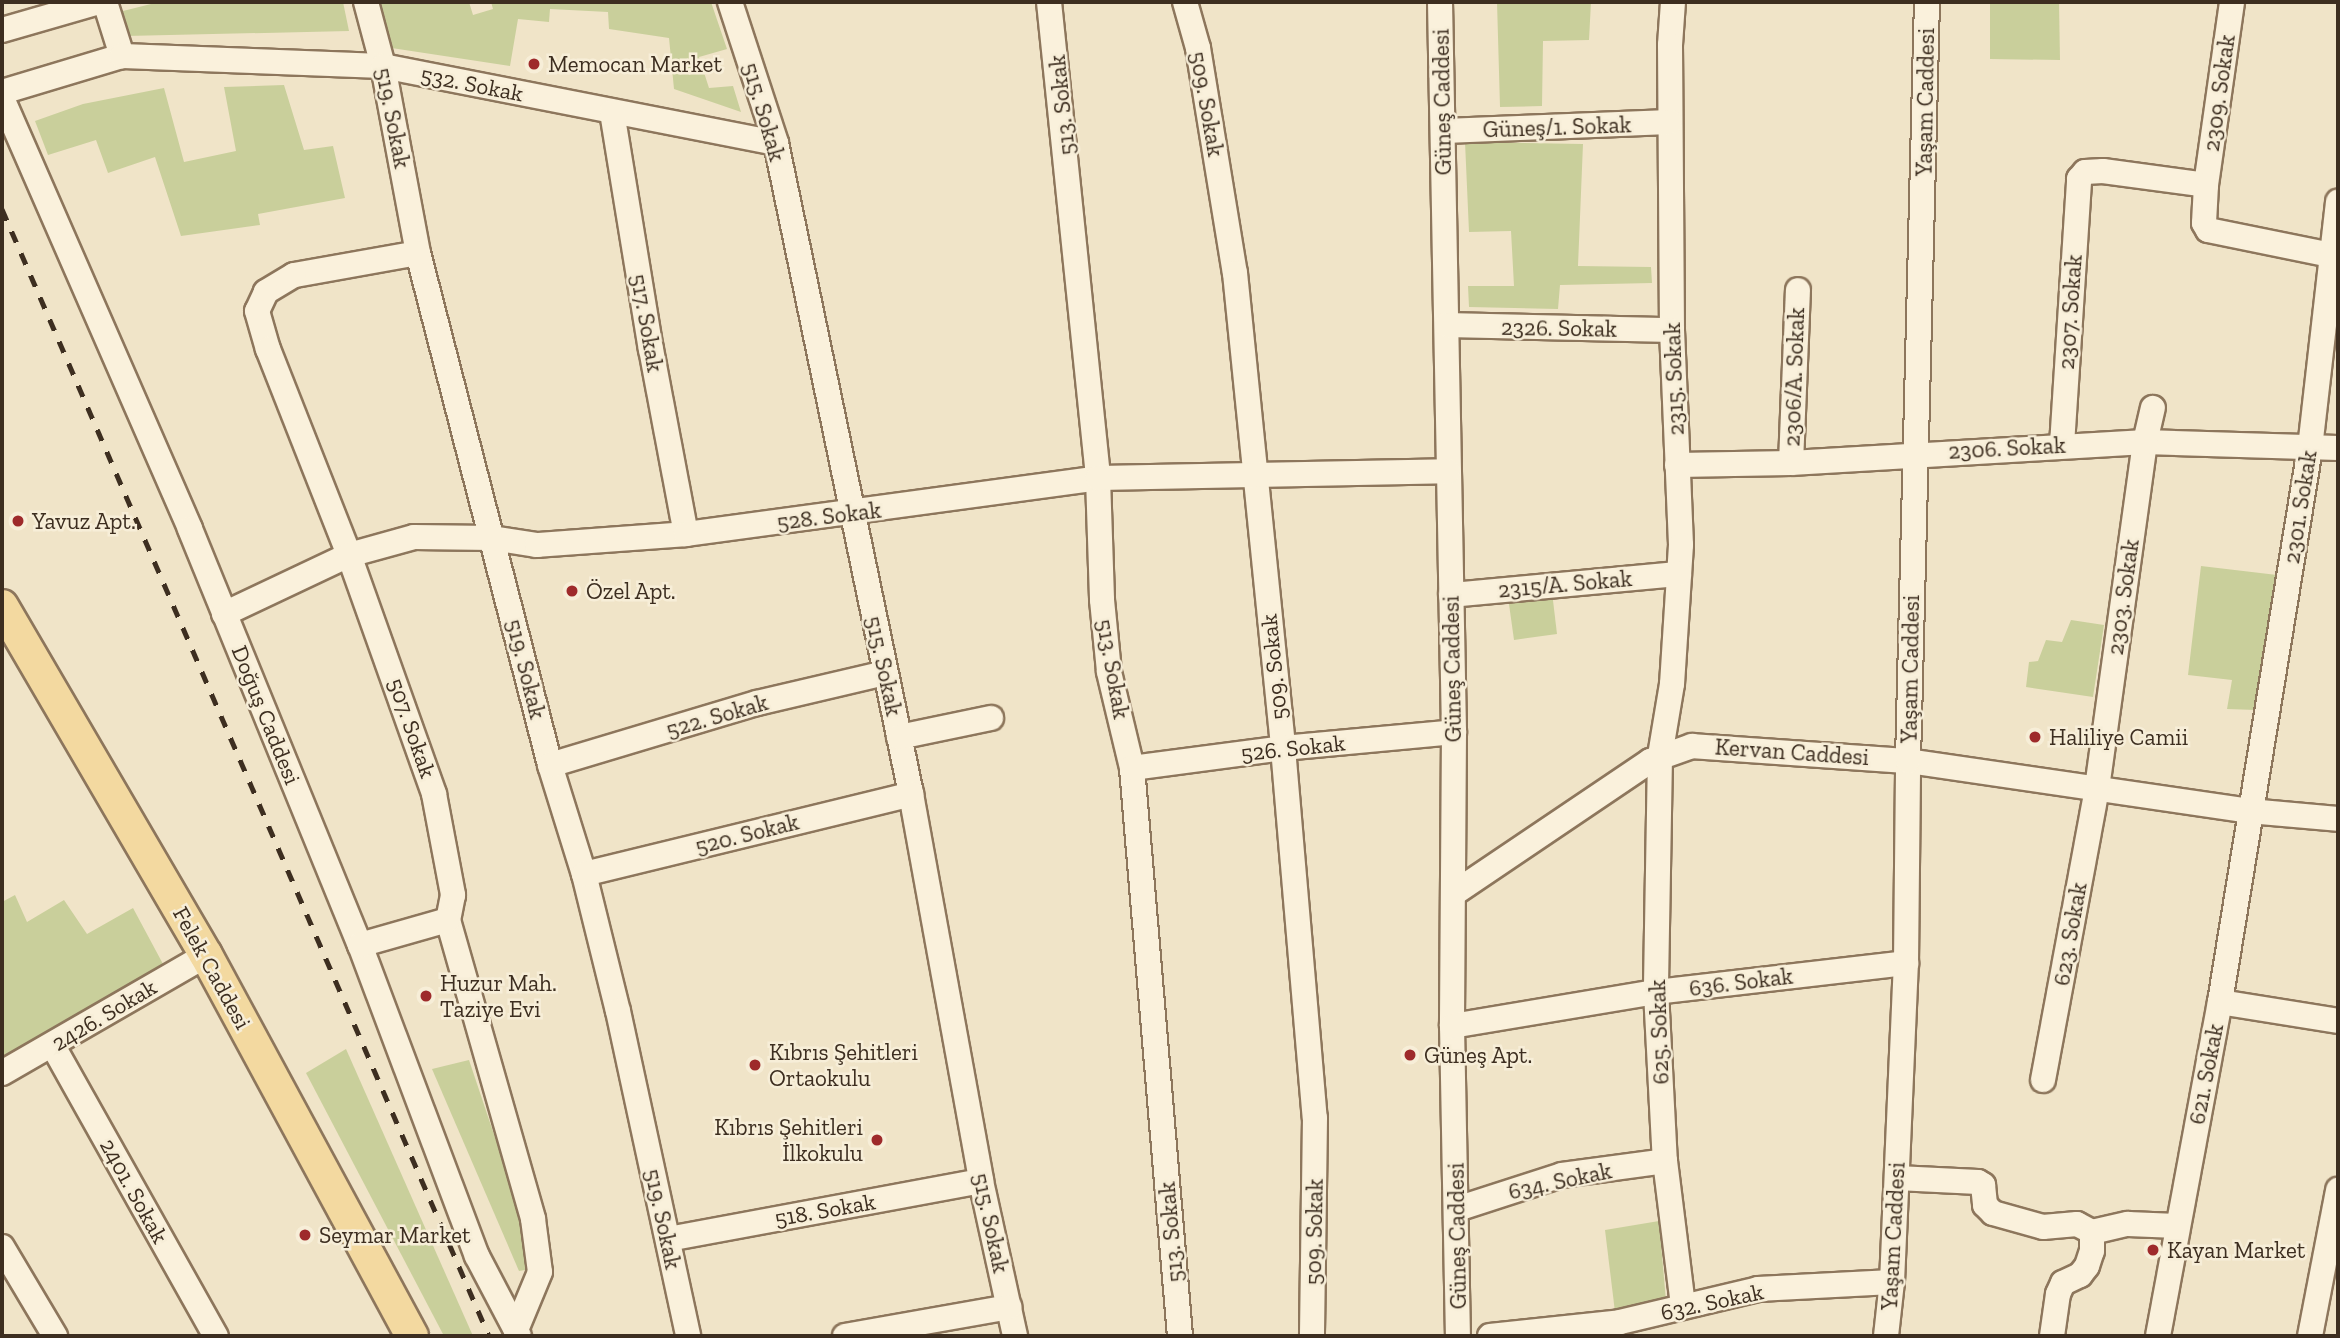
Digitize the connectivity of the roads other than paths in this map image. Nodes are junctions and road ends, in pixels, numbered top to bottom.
1 (99, 2) edge
2 (105, 2) edge
3 (366, 2) edge
4 (730, 2) edge
5 (1049, 2) edge
6 (1185, 2) edge
7 (1440, 2) edge
8 (1672, 2) edge
9 (1927, 2) edge
10 (2232, 2) edge
11 (2, 30) edge
12 (122, 56) junction
13 (383, 66) junction
14 (2, 92) edge
15 (2, 99) edge
16 (612, 112) junction
17 (1670, 122) junction
18 (1444, 131) junction
19 (776, 143) junction
20 (2206, 185) junction
21 (2338, 202) edge
22 (418, 253) junction
23 (2331, 256) junction
24 (1798, 290) dead end
25 (1447, 325) junction
26 (1672, 330) junction
27 (2153, 408) dead end
28 (2144, 442) junction
29 (2062, 445) junction
30 (2310, 448) junction
31 (2338, 448) edge
32 (1916, 453) junction
33 (1791, 463) junction
34 (1677, 465) junction
35 (1448, 471) junction
36 (1254, 474) junction
37 (1097, 478) junction
38 (853, 513) junction
39 (686, 534) junction
40 (492, 538) junction
41 (349, 555) junction
42 (1679, 574) junction
43 (1451, 595) junction
44 (2, 606) edge
45 (224, 614) junction
46 (885, 673) junction
47 (991, 718) dead end
48 (1454, 732) junction
49 (899, 737) junction
50 (1283, 748) junction
51 (1660, 756) junction
52 (1908, 761) junction
53 (550, 765) junction
54 (1132, 768) junction
55 (2097, 788) junction
56 (911, 794) junction
57 (2249, 811) junction
58 (2338, 820) edge
59 (584, 874) junction
60 (1453, 894) junction
61 (448, 920) junction
62 (360, 945) junction
63 (206, 955) junction
64 (1906, 963) junction
65 (1656, 992) junction
66 (2220, 1002) junction
67 (2338, 1021) edge
68 (1452, 1026) junction
69 (53, 1046) junction
70 (2, 1073) edge
71 (2043, 1080) dead end
72 (1665, 1161) junction
73 (1897, 1178) junction
74 (981, 1181) junction
75 (2338, 1190) edge
76 (1457, 1209) junction
77 (2177, 1226) junction
78 (2092, 1232) junction
79 (668, 1239) junction
80 (2, 1247) edge
81 (1892, 1282) junction
82 (1683, 1306) junction
83 (1009, 1307) junction
84 (517, 1333) edge
85 (55, 1336) edge
86 (216, 1336) edge
87 (412, 1336) edge
88 (688, 1336) edge
89 (845, 1336) edge
90 (1015, 1336) edge
91 (1180, 1336) edge
92 (1312, 1336) edge
93 (1458, 1336) edge
94 (1490, 1336) edge
95 (1886, 1336) edge
96 (2053, 1336) edge
97 (2158, 1336) edge
98 (2310, 1336) edge

1 - 11 street
2 - 12 street
3 - 13 street, 519. Sokak
4 - 19 street, 515. Sokak
5 - 37 street, 513. Sokak
6 - 36 street, 509. Sokak
7 - 18 street, Güneş Caddesi
8 - 17 street, 2315. Sokak
9 - 32 street, Yaşam Caddesi
10 - 20 street, 2309. Sokak
12 - 13 street, 532. Sokak
12 - 14 street, 532. Sokak
13 - 16 street, 532. Sokak
13 - 22 street, 519. Sokak
15 - 45 street, Doğuş Caddesi
16 - 19 street, 532. Sokak
16 - 39 street, 517. Sokak
17 - 18 street, Güneş/1. Sokak
17 - 26 street, 2315. Sokak
18 - 25 street, Güneş Caddesi
19 - 38 street, 515. Sokak
20 - 23 street, 2309. Sokak
20 - 29 street, 2307. Sokak
21 - 23 street, 2301. Sokak
22 - 40 street, 519. Sokak
22 - 41 street, 507. Sokak
23 - 30 street, 2301. Sokak
24 - 33 street, 2306/A. Sokak
25 - 26 street, 2326. Sokak
25 - 35 street, Güneş Caddesi
26 - 34 street, 2315. Sokak
27 - 28 street, 2303. Sokak
28 - 29 street, 2306. Sokak
28 - 30 street, 2306. Sokak
28 - 55 street, 2303. Sokak
29 - 32 street, 2306. Sokak
30 - 31 street, 2306. Sokak
30 - 57 street, 2301. Sokak
32 - 33 street, 2306. Sokak
32 - 52 street, Yaşam Caddesi
33 - 34 street, 2306. Sokak
34 - 42 street, 2315. Sokak
35 - 36 street, 528. Sokak
35 - 43 street, Güneş Caddesi
36 - 37 street, 528. Sokak
36 - 50 street, 509. Sokak
37 - 38 street, 528. Sokak
37 - 54 street, 513. Sokak
38 - 39 street, 528. Sokak
38 - 46 street, 515. Sokak
39 - 40 street, 528. Sokak
40 - 41 street, 528. Sokak
40 - 53 street, 519. Sokak
41 - 45 street, 528. Sokak
41 - 61 street, 507. Sokak
42 - 43 street, 2315/A. Sokak
42 - 51 street, 2315. Sokak
43 - 48 street, Güneş Caddesi
44 - 63 main road, Felek Caddesi
45 - 62 street, Doğuş Caddesi
46 - 49 street, 515. Sokak
46 - 53 street, 522. Sokak
47 - 49 street
48 - 50 street, 526. Sokak
48 - 60 street, Güneş Caddesi
49 - 56 street, 515. Sokak
50 - 54 street, 526. Sokak
50 - 92 street, 509. Sokak
51 - 52 street, Kervan Caddesi
51 - 60 street, Kervan Caddesi
51 - 65 street, 625. Sokak
52 - 55 street, Kervan Caddesi
52 - 64 street, Yaşam Caddesi
53 - 59 street, 519. Sokak
54 - 91 street, 513. Sokak
55 - 57 street, Kervan Caddesi
55 - 71 street, 623. Sokak
56 - 59 street, 520. Sokak
56 - 74 street, 515. Sokak
57 - 58 street, Kervan Caddesi
57 - 66 street, 621. Sokak
59 - 79 street, 519. Sokak
60 - 68 street, Güneş Caddesi
61 - 62 street
61 - 84 street, 507. Sokak
62 - 84 street, Doğuş Caddesi
63 - 69 street, 2426. Sokak
63 - 87 main road, Felek Caddesi
64 - 65 street, 636. Sokak
64 - 73 street, Yaşam Caddesi
65 - 68 street, 636. Sokak
65 - 72 street, 625. Sokak
66 - 67 street
66 - 77 street, 621. Sokak
68 - 76 street, Güneş Caddesi
69 - 70 street, 2426. Sokak
69 - 86 street, 2401. Sokak
72 - 76 street, 634. Sokak
72 - 82 street, 625. Sokak
73 - 78 street
73 - 81 street, Yaşam Caddesi
74 - 79 street, 518. Sokak
74 - 83 street, 515. Sokak
75 - 98 street
76 - 93 street, Güneş Caddesi
77 - 78 street
77 - 97 street, 621. Sokak
78 - 96 street
79 - 88 street, 519. Sokak
80 - 85 street
81 - 82 street, 632. Sokak
81 - 95 street, Yaşam Caddesi
82 - 94 street, 632. Sokak
83 - 89 street
83 - 90 street, 515. Sokak

